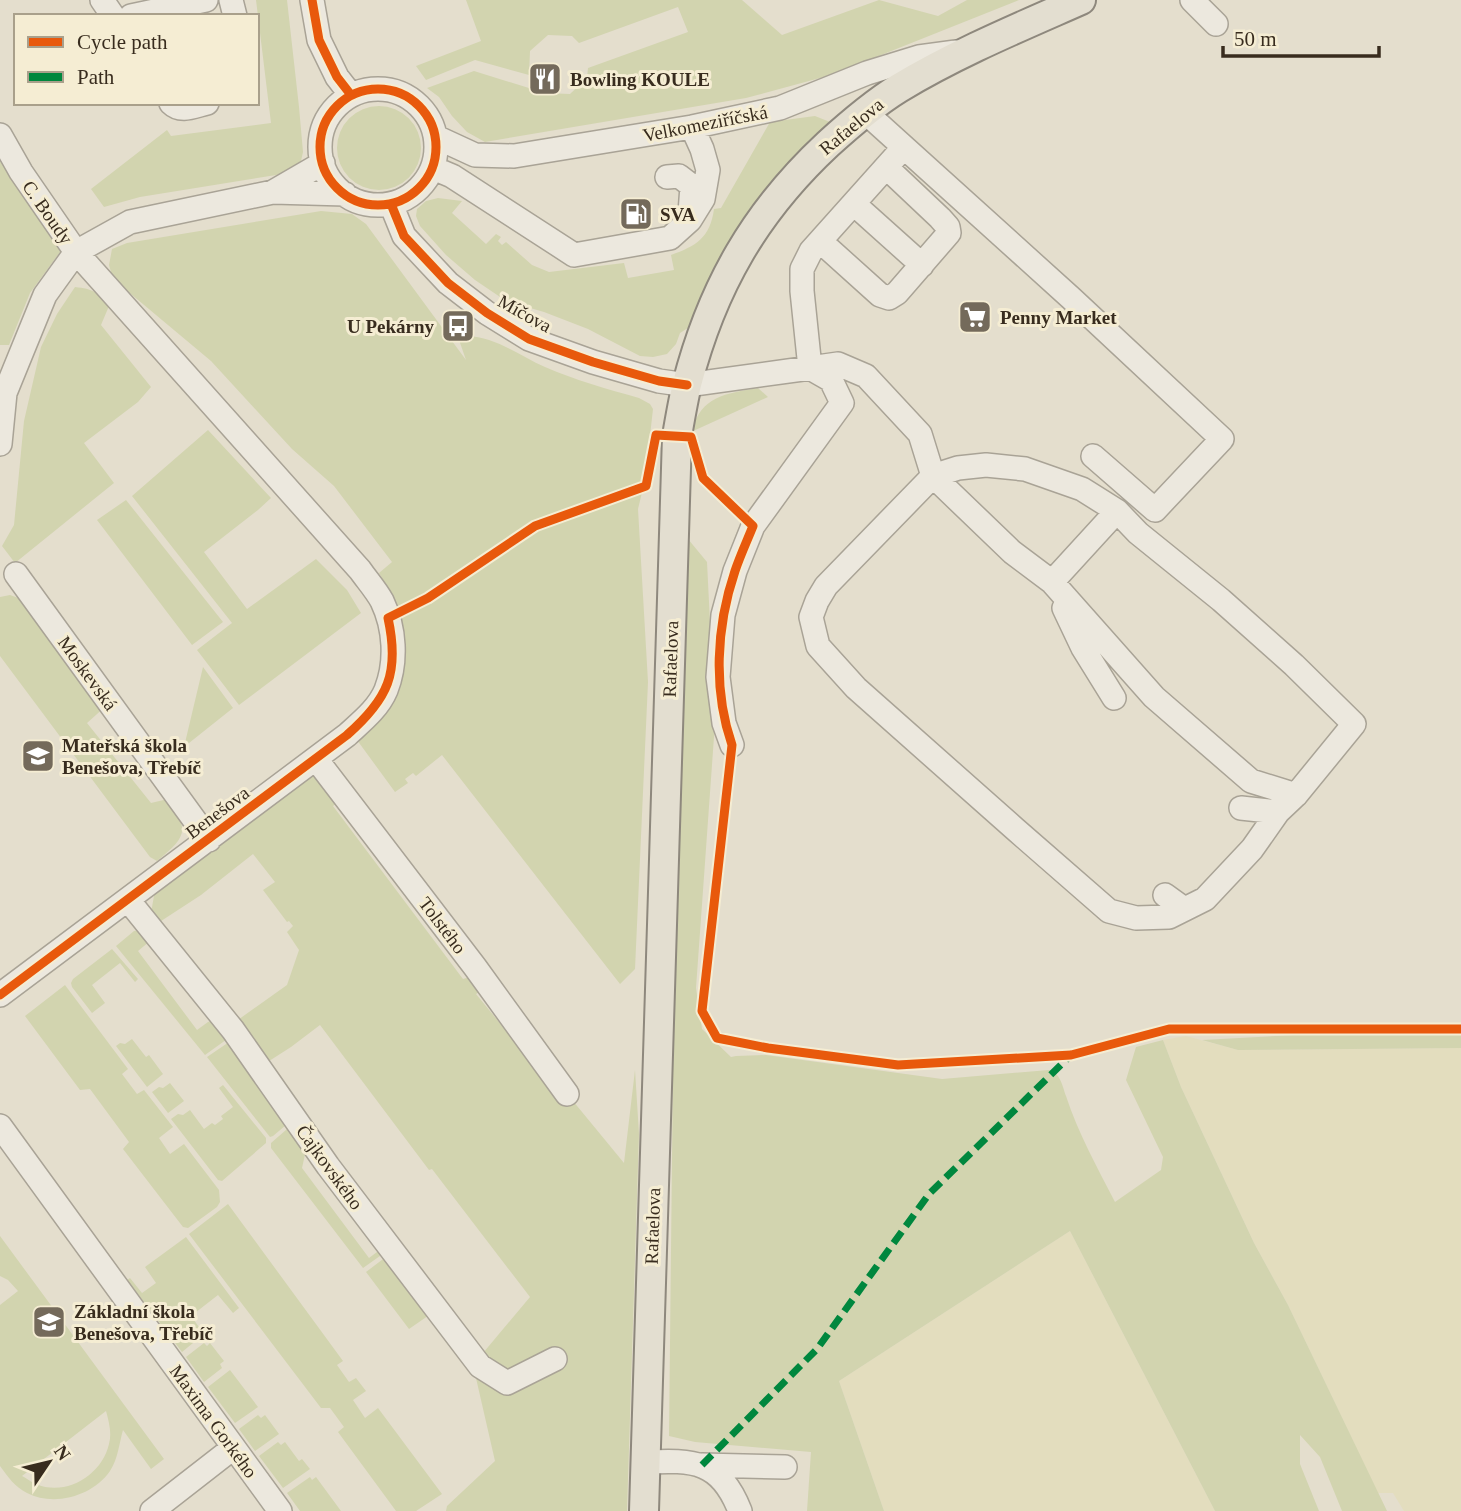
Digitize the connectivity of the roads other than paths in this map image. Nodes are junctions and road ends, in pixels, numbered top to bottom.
1 (206, 0) edge
2 (312, 0) edge
3 (1081, 0) edge
4 (1192, 0) edge
5 (140, 14) edge
6 (1216, 24) dead end
7 (970, 50) junction
8 (351, 95) junction
9 (172, 105) edge
10 (198, 105) edge
11 (864, 111) junction
12 (692, 127) junction
13 (0, 135) edge
14 (436, 137) junction
15 (904, 147) junction
16 (323, 163) junction
17 (886, 167) junction
18 (433, 168) junction
19 (667, 177) dead end
20 (274, 192) junction
21 (345, 194) junction
22 (391, 204) junction
23 (854, 204) junction
24 (690, 220) junction
25 (820, 241) junction
26 (76, 252) junction
27 (922, 265) junction
28 (810, 368) junction
29 (687, 385) junction
30 (2, 392) edge
31 (0, 444) edge
32 (1093, 456) dead end
33 (933, 476) junction
34 (1117, 511) junction
35 (16, 574) dead end
36 (1052, 582) junction
37 (1114, 698) dead end
38 (732, 746) dead end
39 (316, 758) junction
40 (1296, 795) junction
41 (1241, 808) dead end
42 (1278, 812) junction
43 (209, 840) junction
44 (128, 901) junction
45 (0, 995) edge
46 (567, 1094) dead end
47 (0, 1126) edge
48 (555, 1359) dead end
49 (233, 1448) junction
50 (645, 1462) junction
51 (702, 1465) junction
52 (785, 1467) dead end
53 (152, 1511) edge
54 (280, 1511) edge
55 (644, 1511) edge
56 (740, 1511) edge

1 - 5 street
2 - 8 street
3 - 7 main road, Rafaelova
4 - 6 street
7 - 11 main road, Rafaelova
7 - 12 street, Velkomeziříčská
8 - 14 street
8 - 16 street
9 - 10 street
11 - 15 street
11 - 29 main road, Rafaelova
12 - 14 street, Velkomeziříčská
12 - 24 street
13 - 26 street, C. Boudy
14 - 18 street
15 - 17 street
15 - 32 street
16 - 20 street
16 - 21 street
17 - 23 street
17 - 27 street
18 - 22 street
18 - 24 street
19 - 24 street
20 - 21 street
20 - 26 street
21 - 22 street
22 - 29 street, Míčova
23 - 25 street
23 - 27 street
25 - 27 street
25 - 28 street
26 - 30 street
26 - 39 street, Benešova
28 - 29 street, Míčova
28 - 33 street, Míčova
28 - 38 street
29 - 50 main road, Rafaelova
30 - 31 street
33 - 34 street
33 - 36 street
33 - 42 street
34 - 36 street
34 - 40 street
35 - 43 street, Moskevská
36 - 37 street
36 - 40 street
39 - 43 street, Benešova
39 - 46 street, Tolstého
40 - 42 street
41 - 42 street
43 - 44 street, Benešova
44 - 45 street, Benešova
44 - 48 street, Čajkovského
47 - 49 street, Maxima Gorkého
49 - 53 street
49 - 54 street, Maxima Gorkého
50 - 51 street
50 - 55 main road, Rafaelova
51 - 52 street
51 - 56 street

